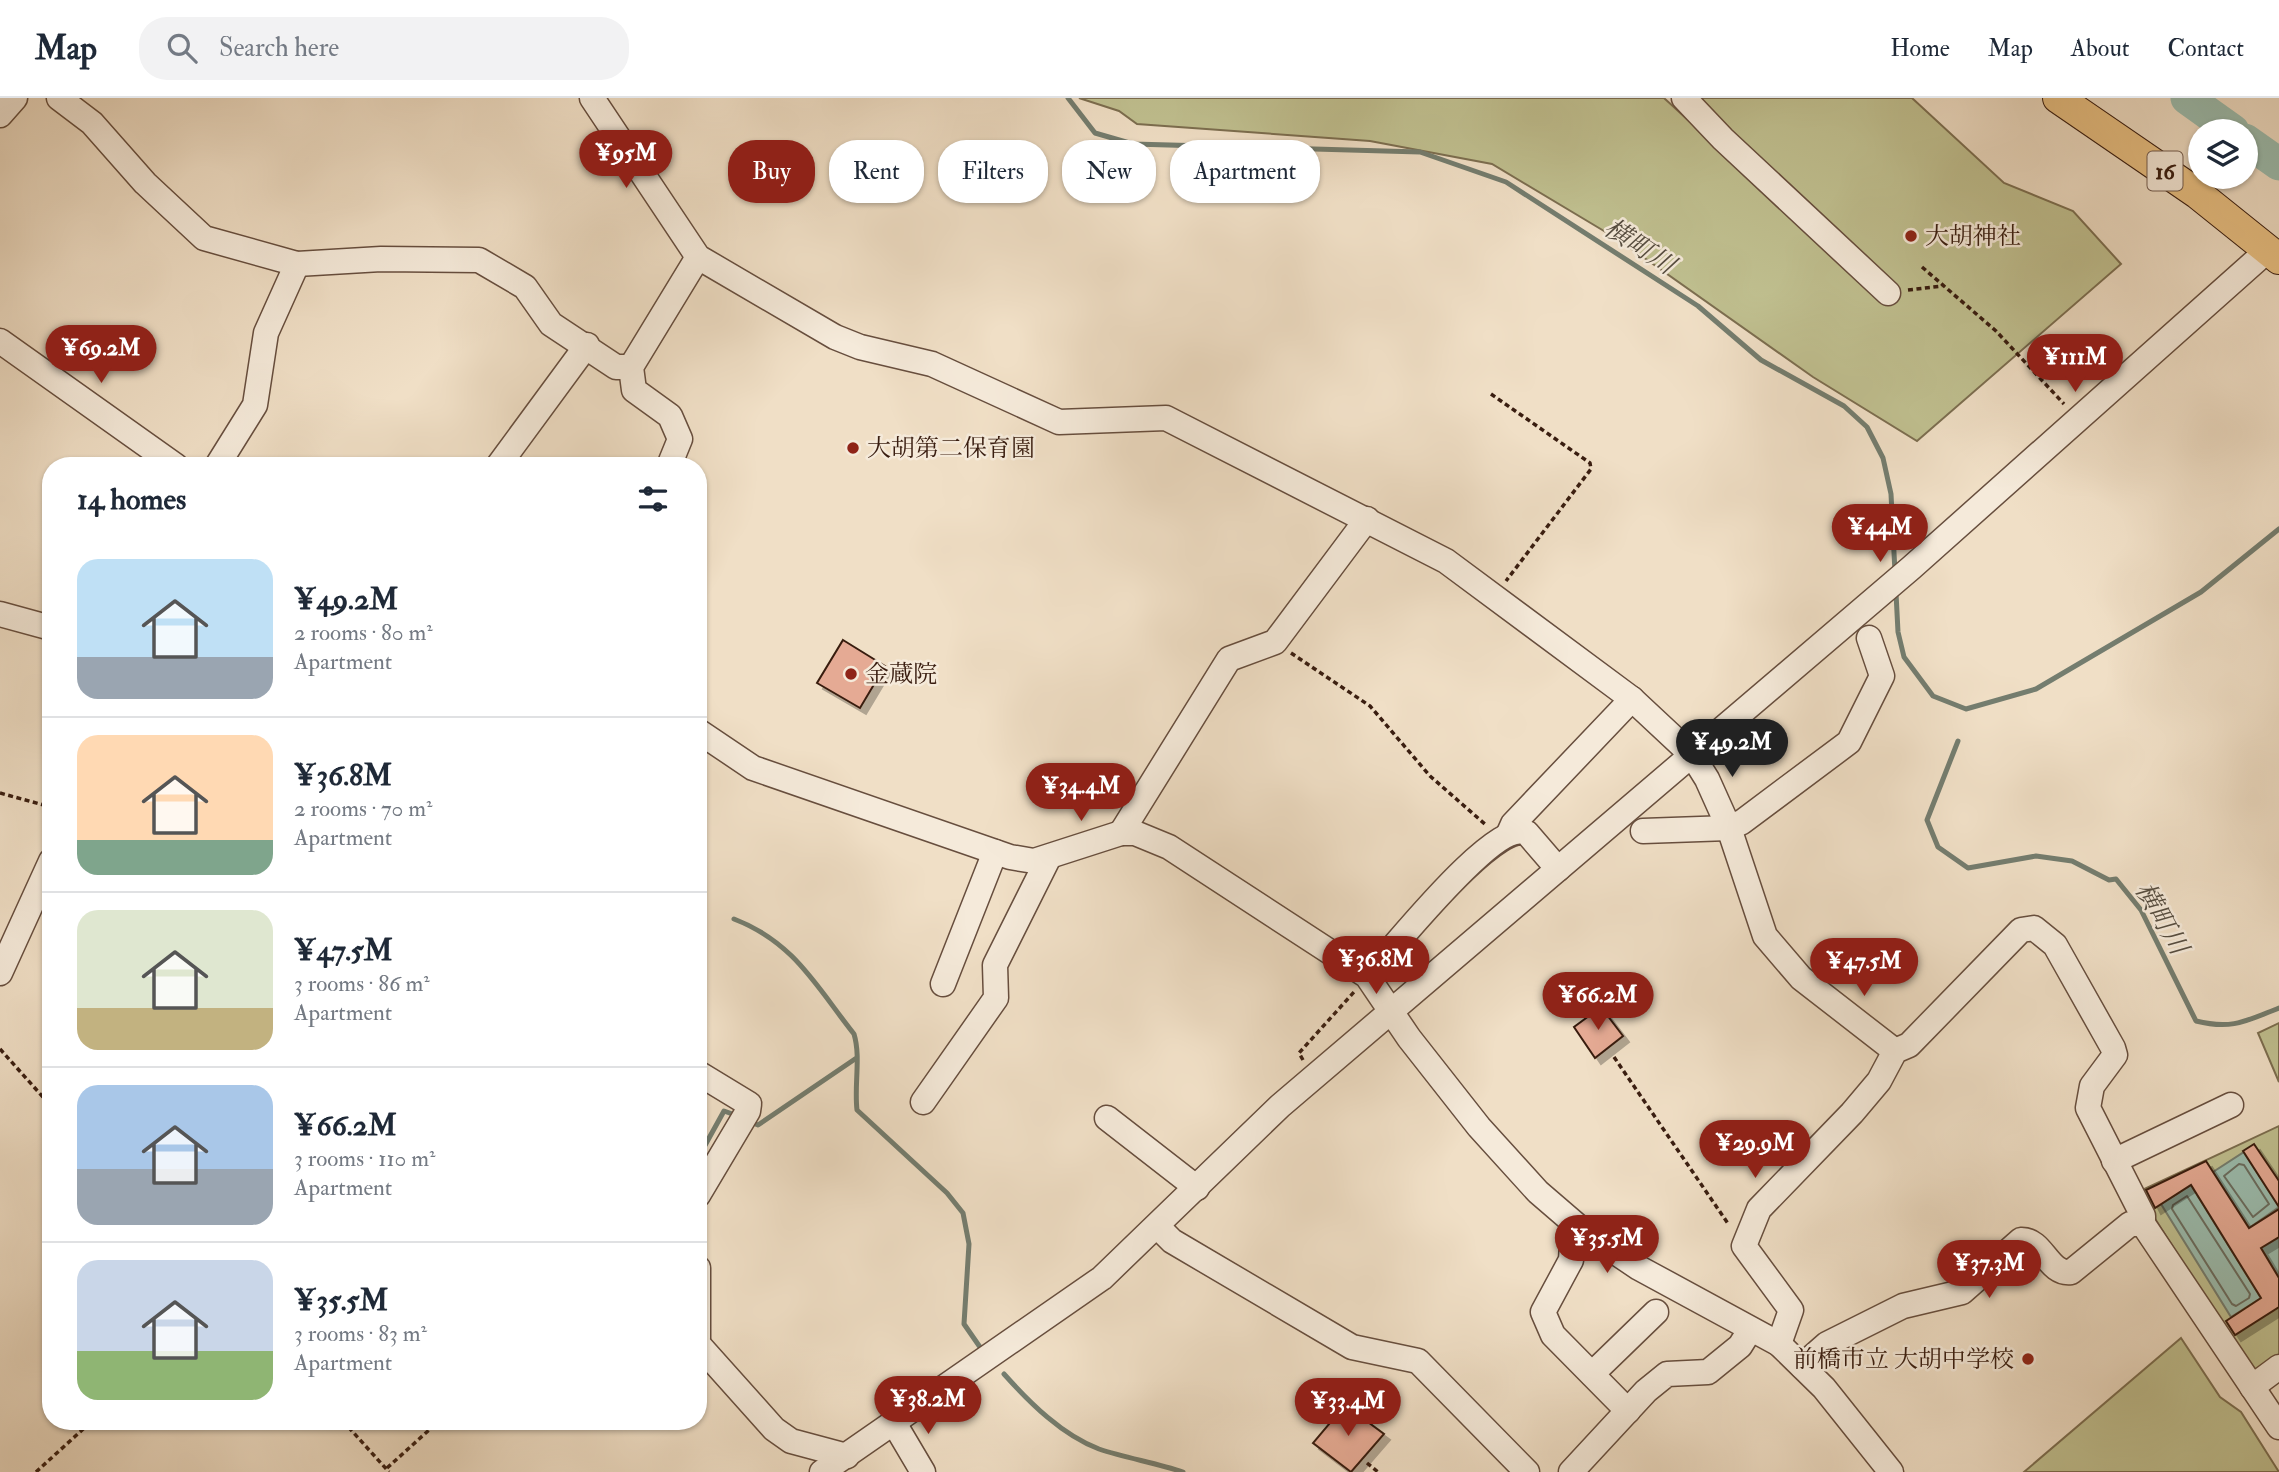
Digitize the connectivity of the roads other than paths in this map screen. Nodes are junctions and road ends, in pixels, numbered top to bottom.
1 (15, 98) edge
2 (59, 98) edge
3 (592, 98) edge
4 (1684, 98) edge
5 (2058, 98) edge
6 (0, 115) edge
7 (2274, 255) edge
8 (698, 257) junction
9 (297, 264) junction
10 (1888, 293) road end
11 (0, 341) edge
12 (587, 345) junction
13 (631, 368) junction
14 (163, 457) edge
15 (222, 457) edge
16 (506, 457) edge
17 (673, 457) edge
18 (1367, 519) junction
19 (0, 614) edge
20 (42, 624) edge
21 (1869, 638) dead end
22 (1632, 699) junction
23 (707, 738) edge
24 (1692, 755) junction
25 (1729, 828) junction
26 (1643, 831) dead end
27 (1121, 833) junction
28 (1505, 836) junction
29 (995, 852) junction
30 (1049, 857) junction
31 (1558, 869) junction
32 (42, 881) edge
33 (1380, 962) dead end
34 (0, 973) edge
35 (943, 984) dead end
36 (1392, 1013) junction
37 (1895, 1051) junction
38 (707, 1078) edge
39 (923, 1102) dead end
40 (2231, 1105) dead end
41 (1107, 1118) dead end
42 (2114, 1161) junction
43 (707, 1180) edge
44 (1197, 1188) junction
45 (2143, 1224) junction
46 (1158, 1227) junction
47 (1581, 1229) junction
48 (1656, 1312) dead end
49 (1750, 1330) junction
50 (1779, 1344) junction
51 (707, 1354) edge
52 (1802, 1366) junction
53 (2279, 1367) edge
54 (1592, 1374) junction
55 (2252, 1387) junction
56 (1628, 1411) junction
57 (894, 1423) junction
58 (2279, 1427) edge
59 (846, 1456) junction
60 (822, 1472) edge
61 (923, 1472) edge
62 (1527, 1472) edge
63 (1571, 1472) edge
64 (1891, 1472) edge

1 - 6 street
2 - 9 street
3 - 8 street
4 - 10 street
5 - 7 main road, 16
7 - 24 street
8 - 13 street
8 - 18 street
9 - 12 street
9 - 15 street
11 - 14 street
12 - 13 street
12 - 16 street
13 - 17 street
18 - 22 street
18 - 27 street
19 - 20 street
21 - 25 street
22 - 24 street
22 - 28 street
23 - 29 street
24 - 25 street
24 - 31 street
25 - 26 street
25 - 37 street
27 - 30 street
27 - 36 street
28 - 31 street
28 - 33 street
29 - 30 street
29 - 35 street
30 - 39 street
31 - 36 street
32 - 34 street
36 - 44 street
36 - 47 street
37 - 42 street
37 - 50 street
38 - 43 street
40 - 42 street
41 - 44 street
42 - 45 street
44 - 46 street
45 - 52 street
45 - 55 street
46 - 57 street
46 - 62 street
47 - 49 street
47 - 54 street
48 - 54 street
49 - 50 street
49 - 56 street
50 - 52 street
51 - 59 street
52 - 64 street
53 - 55 street
54 - 56 street
55 - 58 street
56 - 63 street
57 - 59 street
57 - 61 street
59 - 60 street

